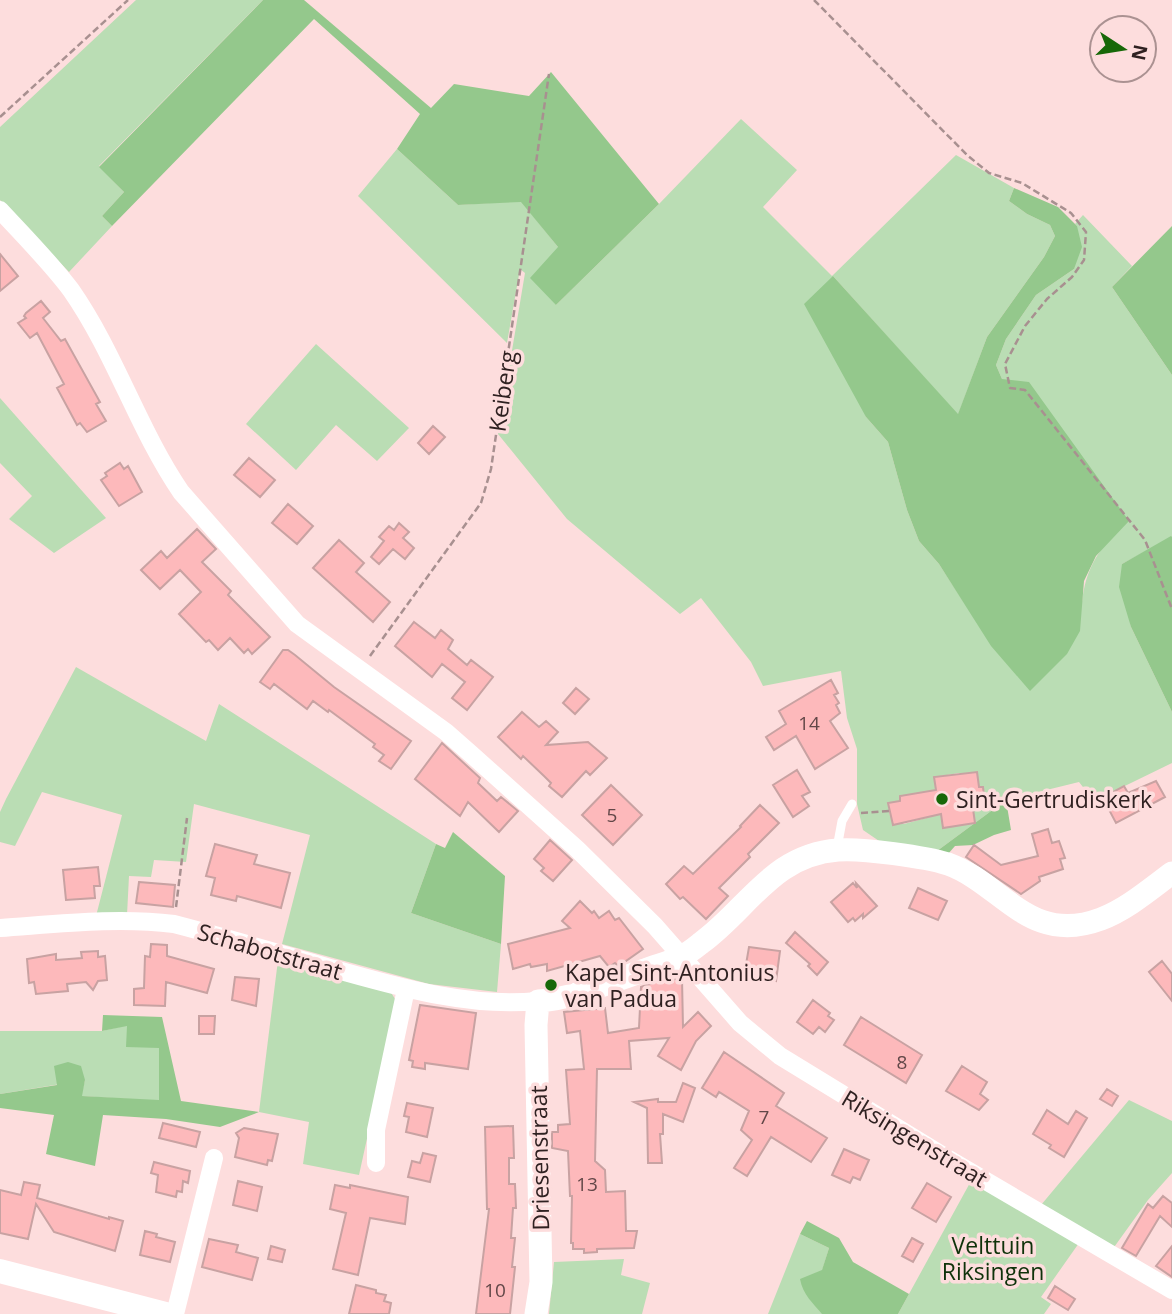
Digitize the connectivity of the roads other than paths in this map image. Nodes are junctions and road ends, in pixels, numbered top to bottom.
1 (0, 210) edge
2 (852, 804) dead end
3 (836, 850) junction
4 (1172, 873) edge
5 (0, 928) edge
6 (682, 957) junction
7 (406, 989) junction
8 (538, 1002) junction
9 (214, 1158) dead end
10 (376, 1163) dead end
11 (0, 1271) edge
12 (1172, 1290) edge
13 (166, 1314) edge
14 (175, 1314) edge
15 (536, 1314) edge

1 - 6 street
2 - 3 lane
3 - 4 street
3 - 6 street
5 - 7 street, Schabotstraat
6 - 8 street
6 - 12 street, Riksingenstraat
7 - 8 street, Schabotstraat
7 - 10 street
8 - 15 street, Driesenstraat
9 - 14 street
11 - 13 main road

